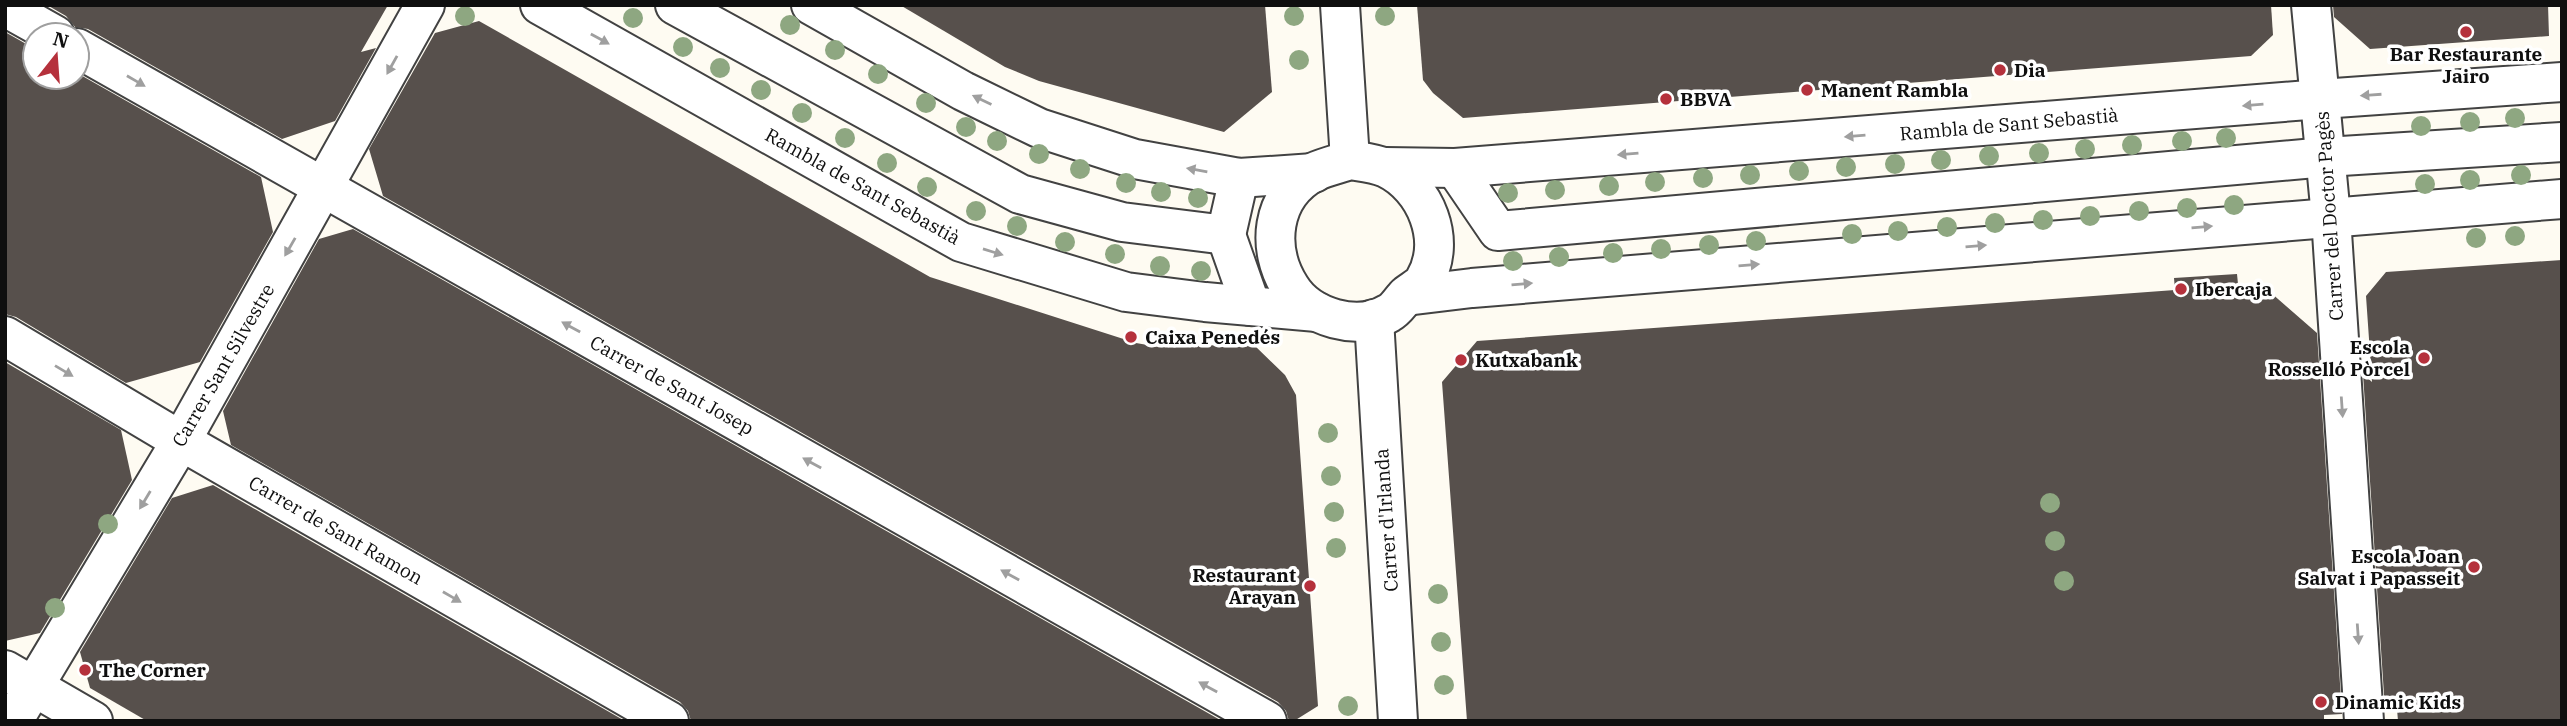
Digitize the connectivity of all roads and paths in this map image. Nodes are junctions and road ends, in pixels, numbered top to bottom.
1 (425, 5) edge
2 (541, 5) edge
3 (675, 5) edge
4 (811, 5) edge
5 (1340, 5) edge
6 (2311, 5) edge
7 (5, 7) edge
8 (30, 21) edge
9 (91, 55) edge
10 (2562, 82) edge
11 (2321, 99) junction
12 (2562, 142) edge
13 (2326, 157) junction
14 (1367, 164) junction
15 (1455, 168) junction
16 (1314, 173) junction
17 (1239, 178) junction
18 (324, 188) junction
19 (2562, 199) edge
20 (2331, 216) junction
21 (1497, 231) junction
22 (1226, 235) junction
23 (1472, 288) junction
24 (1406, 296) junction
25 (1251, 306) junction
26 (1317, 312) junction
27 (1374, 319) junction
28 (5, 336) edge
29 (181, 441) junction
30 (19, 678) edge
31 (13, 721) edge
32 (93, 721) edge
33 (669, 721) edge
34 (1267, 721) edge
35 (1398, 721) edge
36 (2364, 721) edge

1 -> 18 street, Carrer Sant Silvestre
2 -> 25 street, Rambla de Sant Sebastià
3 - 22 street
17 -> 4 street
5 - 14 street
6 - 11 street, Carrer del Doctor Pagès
7 - 8 street
9 -> 18 street, Carrer de Sant Josep
10 -> 11 street, Rambla de Sant Sebastià
11 - 13 street, Carrer del Doctor Pagès
11 -> 15 street, Rambla de Sant Sebastià
12 - 13 street
13 - 20 street, Carrer del Doctor Pagès
13 - 21 street
14 - 15 street, Rambla de Sant Sebastià
14 - 16 street
14 - 24 street
15 - 21 street
16 - 17 street
16 - 26 street
17 - 22 street
18 -> 29 street, Carrer Sant Silvestre
34 -> 18 street, Carrer de Sant Josep
19 - 20 street
23 -> 20 street
20 -> 36 street, Carrer del Doctor Pagès
21 - 23 street
22 - 25 street
23 - 24 street
24 - 27 street
25 - 26 street, Rambla de Sant Sebastià
26 - 27 street
27 - 35 street, Carrer d'Irlanda
28 -> 29 street, Carrer de Sant Ramon
29 -> 30 street, Carrer Sant Silvestre
29 -> 33 street, Carrer de Sant Ramon
30 - 31 street, Carrer Sant Silvestre
30 - 32 street

